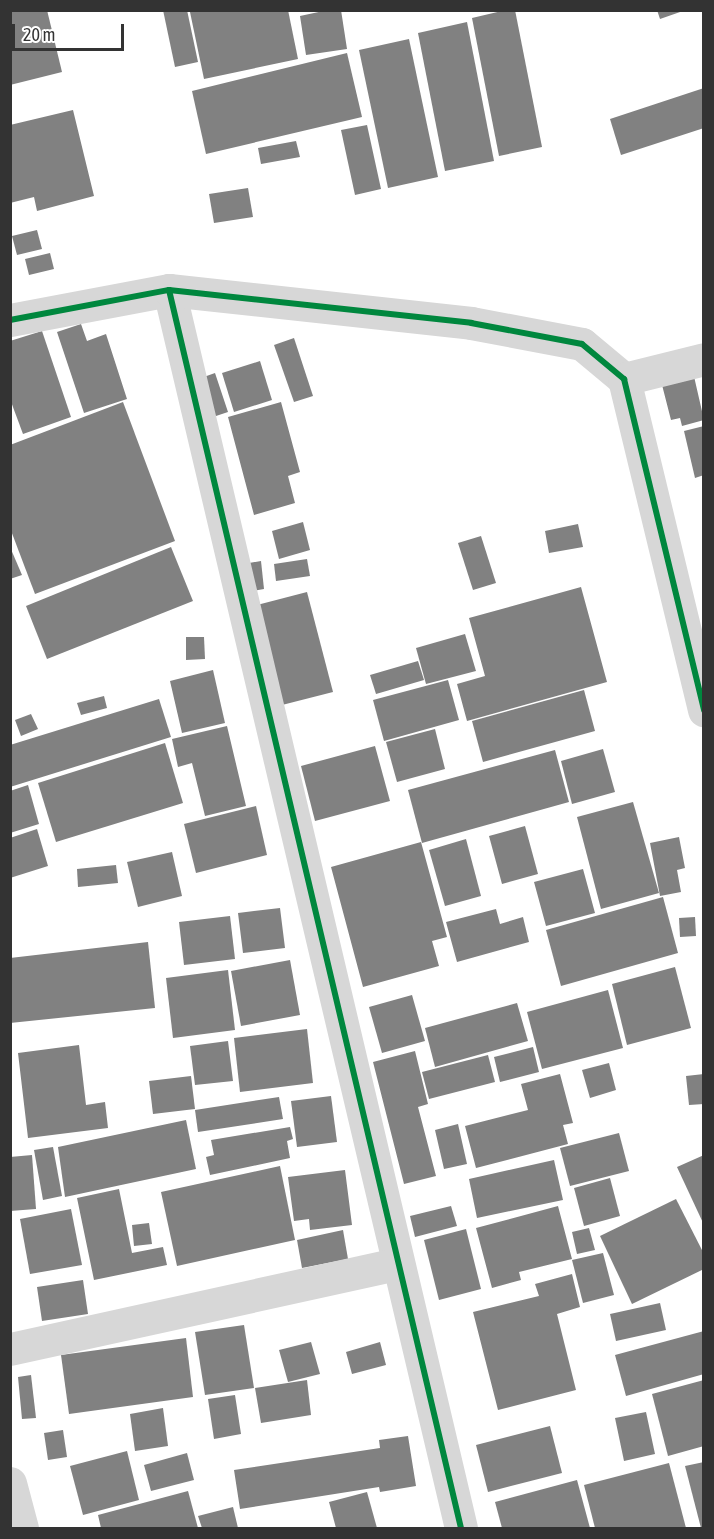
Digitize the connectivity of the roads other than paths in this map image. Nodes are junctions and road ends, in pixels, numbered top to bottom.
1 (169, 290) junction
2 (10, 320) edge
3 (704, 359) edge
4 (624, 379) junction
5 (704, 710) edge
6 (396, 1264) junction
7 (10, 1349) edge
8 (10, 1483) edge
9 (22, 1528) edge
10 (461, 1528) edge

1 - 2 street
1 - 4 street
1 - 6 street
3 - 4 street
4 - 5 street
6 - 7 street
6 - 10 street
8 - 9 street

